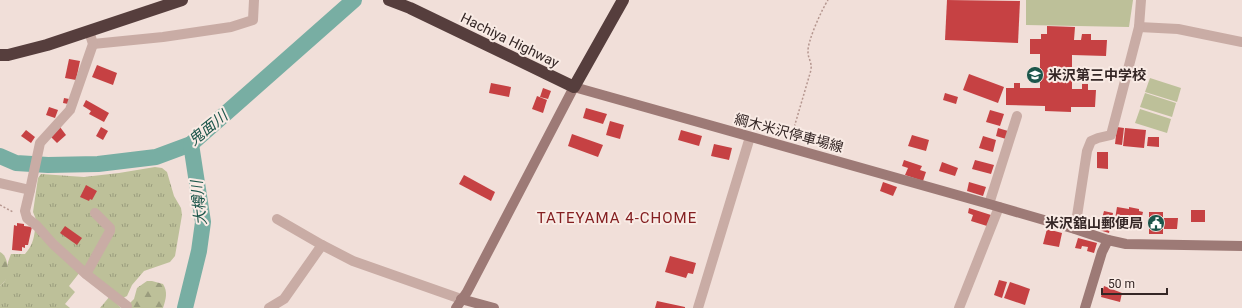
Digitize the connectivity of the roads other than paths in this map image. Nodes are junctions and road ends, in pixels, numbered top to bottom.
1 (182, 0) edge
2 (254, 0) edge
3 (389, 0) edge
4 (623, 0) edge
5 (1141, 0) edge
6 (1139, 27) junction
7 (89, 31) junction
8 (1242, 42) edge
9 (93, 44) junction
10 (0, 55) edge
11 (574, 87) junction
12 (1017, 116) dead end
13 (750, 137) junction
14 (0, 183) edge
15 (31, 185) junction
16 (994, 205) junction
17 (95, 213) dead end
18 (277, 219) dead end
19 (1075, 229) junction
20 (1108, 240) junction
21 (322, 246) junction
22 (1242, 246) edge
23 (86, 274) junction
24 (458, 304) edge
25 (126, 306) dead end
26 (269, 308) edge
27 (494, 308) edge
28 (698, 308) edge
29 (959, 308) edge
30 (1085, 308) edge

1 - 7 highway
2 - 9 street
3 - 11 highway, Hachiya Highway
4 - 11 highway
5 - 6 street
6 - 8 street
6 - 19 street
7 - 9 street
7 - 10 highway
9 - 15 street
11 - 13 main road, 綱木米沢停車場線
11 - 24 main road
12 - 16 street
13 - 16 main road, 綱木米沢停車場線
13 - 28 street
14 - 15 street
15 - 23 street
16 - 19 main road, 綱木米沢停車場線
16 - 29 street
17 - 23 street
18 - 21 street
19 - 20 main road, 綱木米沢停車場線
20 - 22 main road, 綱木米沢停車場線
20 - 30 main road
21 - 24 street
21 - 26 street
23 - 25 street
24 - 27 main road

